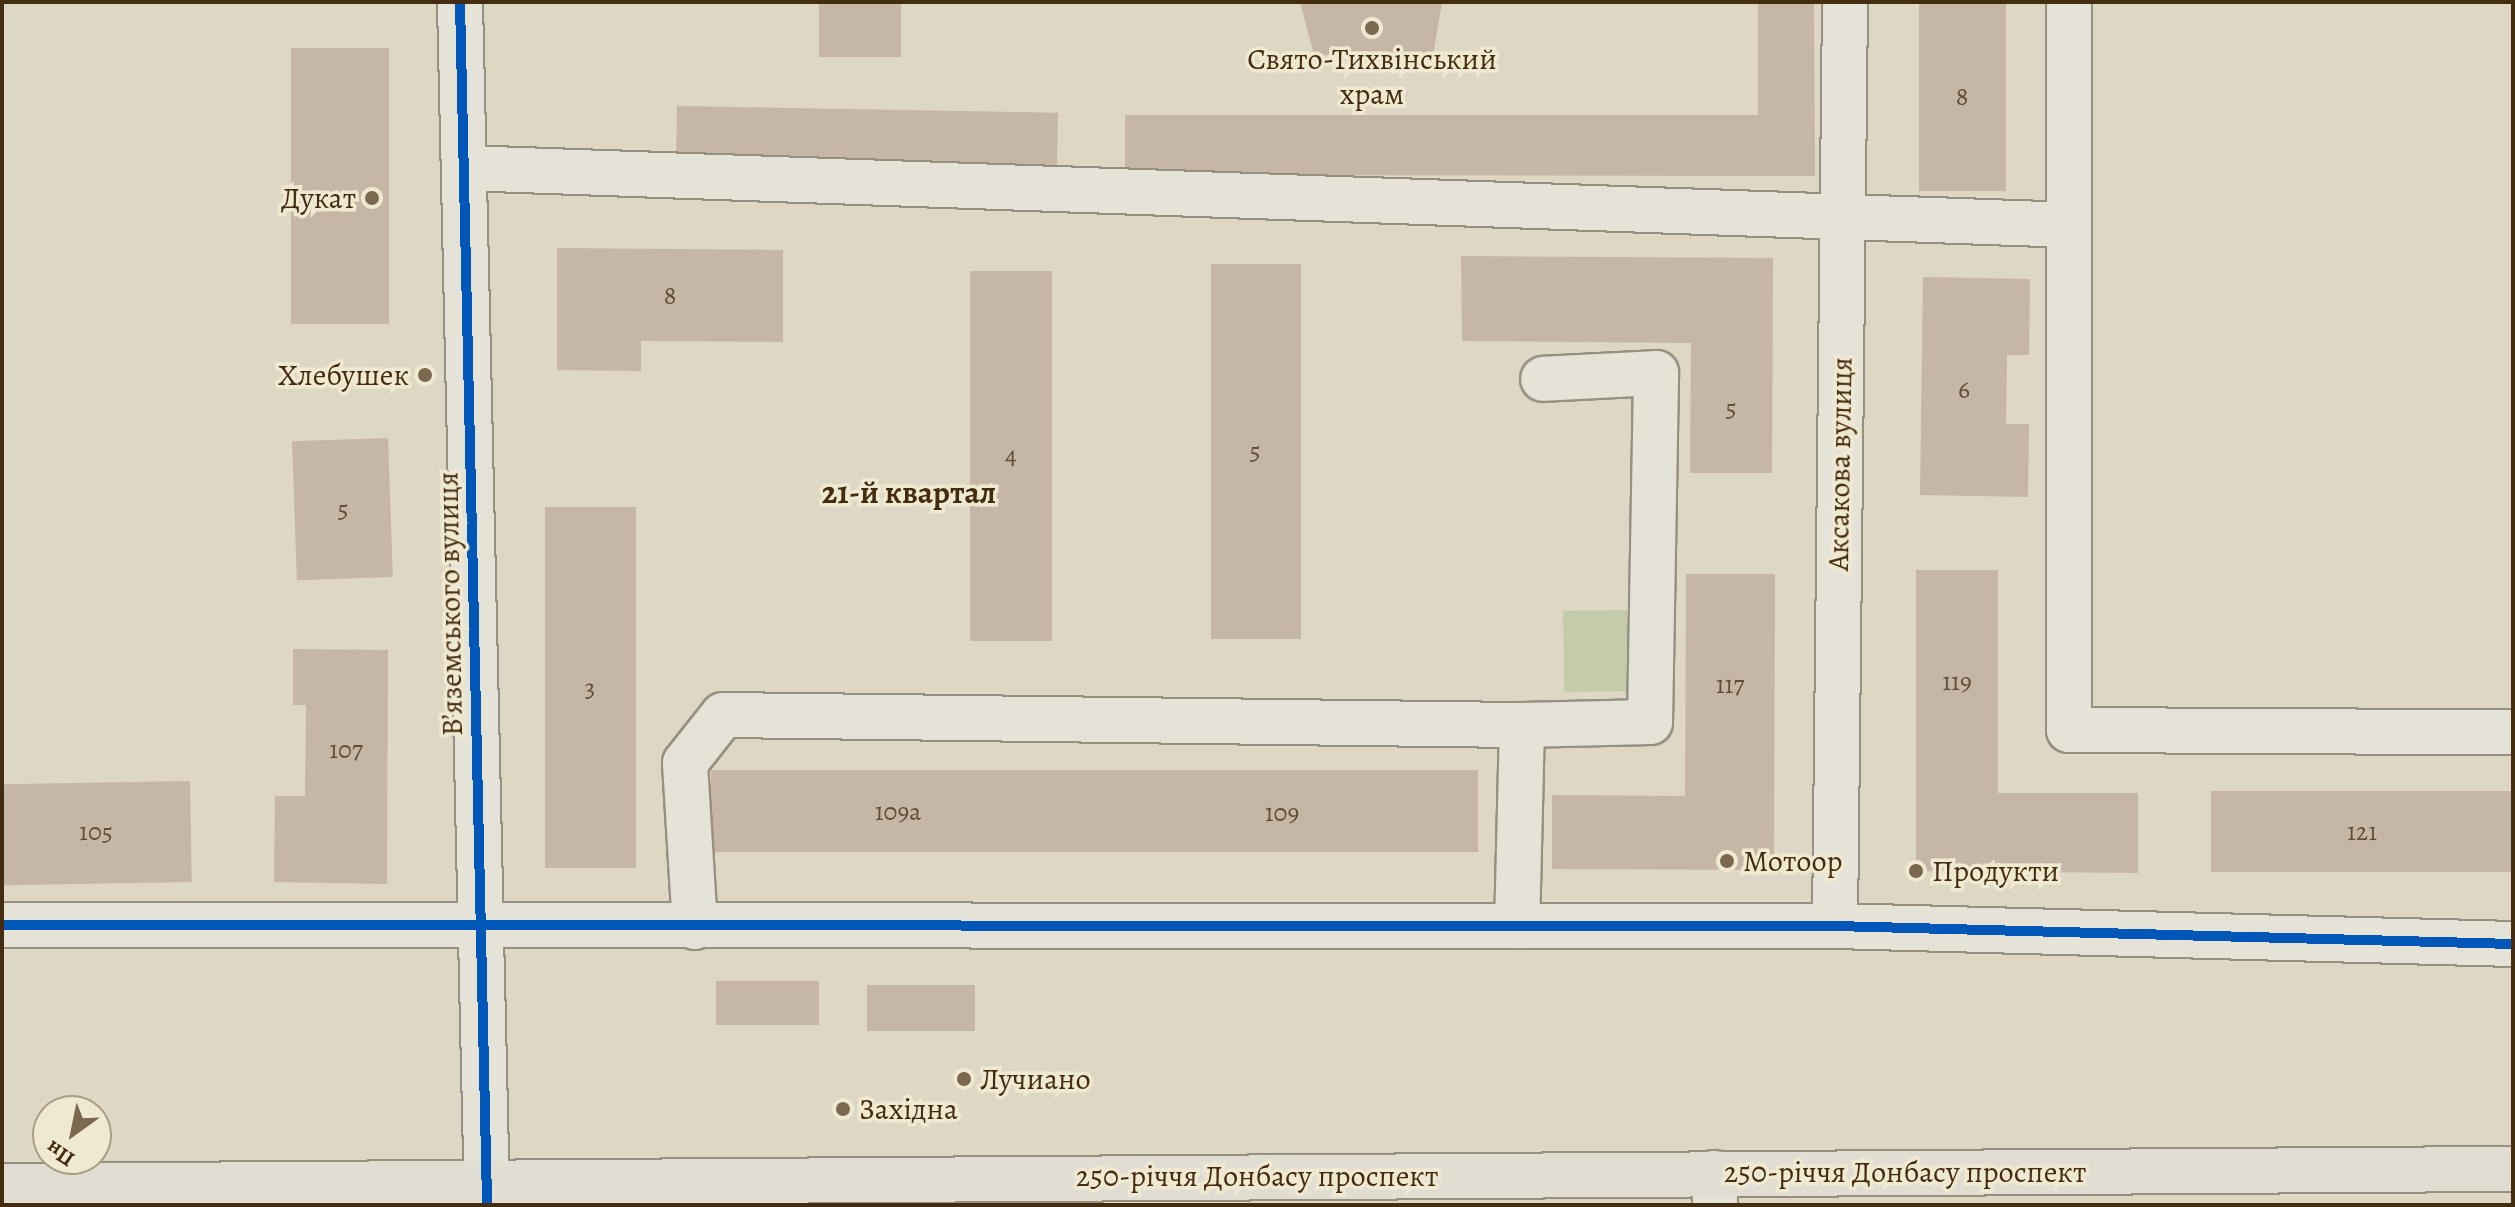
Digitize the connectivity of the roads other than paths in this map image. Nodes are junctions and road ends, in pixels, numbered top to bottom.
1 (460, 2) edge
2 (1845, 2) edge
3 (2069, 2) edge
4 (464, 168) junction
5 (1843, 216) junction
6 (2069, 225) junction
7 (1543, 379) dead end
8 (1522, 725) junction
9 (2513, 732) edge
10 (2, 925) edge
11 (1517, 926) junction
12 (1835, 926) junction
13 (482, 927) junction
14 (695, 927) junction
15 (2513, 944) edge
16 (2513, 1169) edge
17 (2, 1186) edge
18 (1714, 1189) edge
19 (488, 1194) edge

1 - 4 street, В’яземського вулиця
2 - 5 street, Аксакова вулиця
3 - 6 street
4 - 5 street
4 - 13 street, В’яземського вулиця
5 - 6 street
5 - 12 street, Аксакова вулиця
6 - 9 street
7 - 8 street
8 - 11 street
8 - 14 street
10 - 13 street
11 - 12 street
11 - 14 street
12 - 15 street
13 - 14 street
13 - 19 street, В’яземського вулиця
16 - 18 main road, 250-річчя Донбасу проспект
17 - 19 main road, 250-річчя Донбасу проспект
18 - 19 main road, 250-річчя Донбасу проспект

